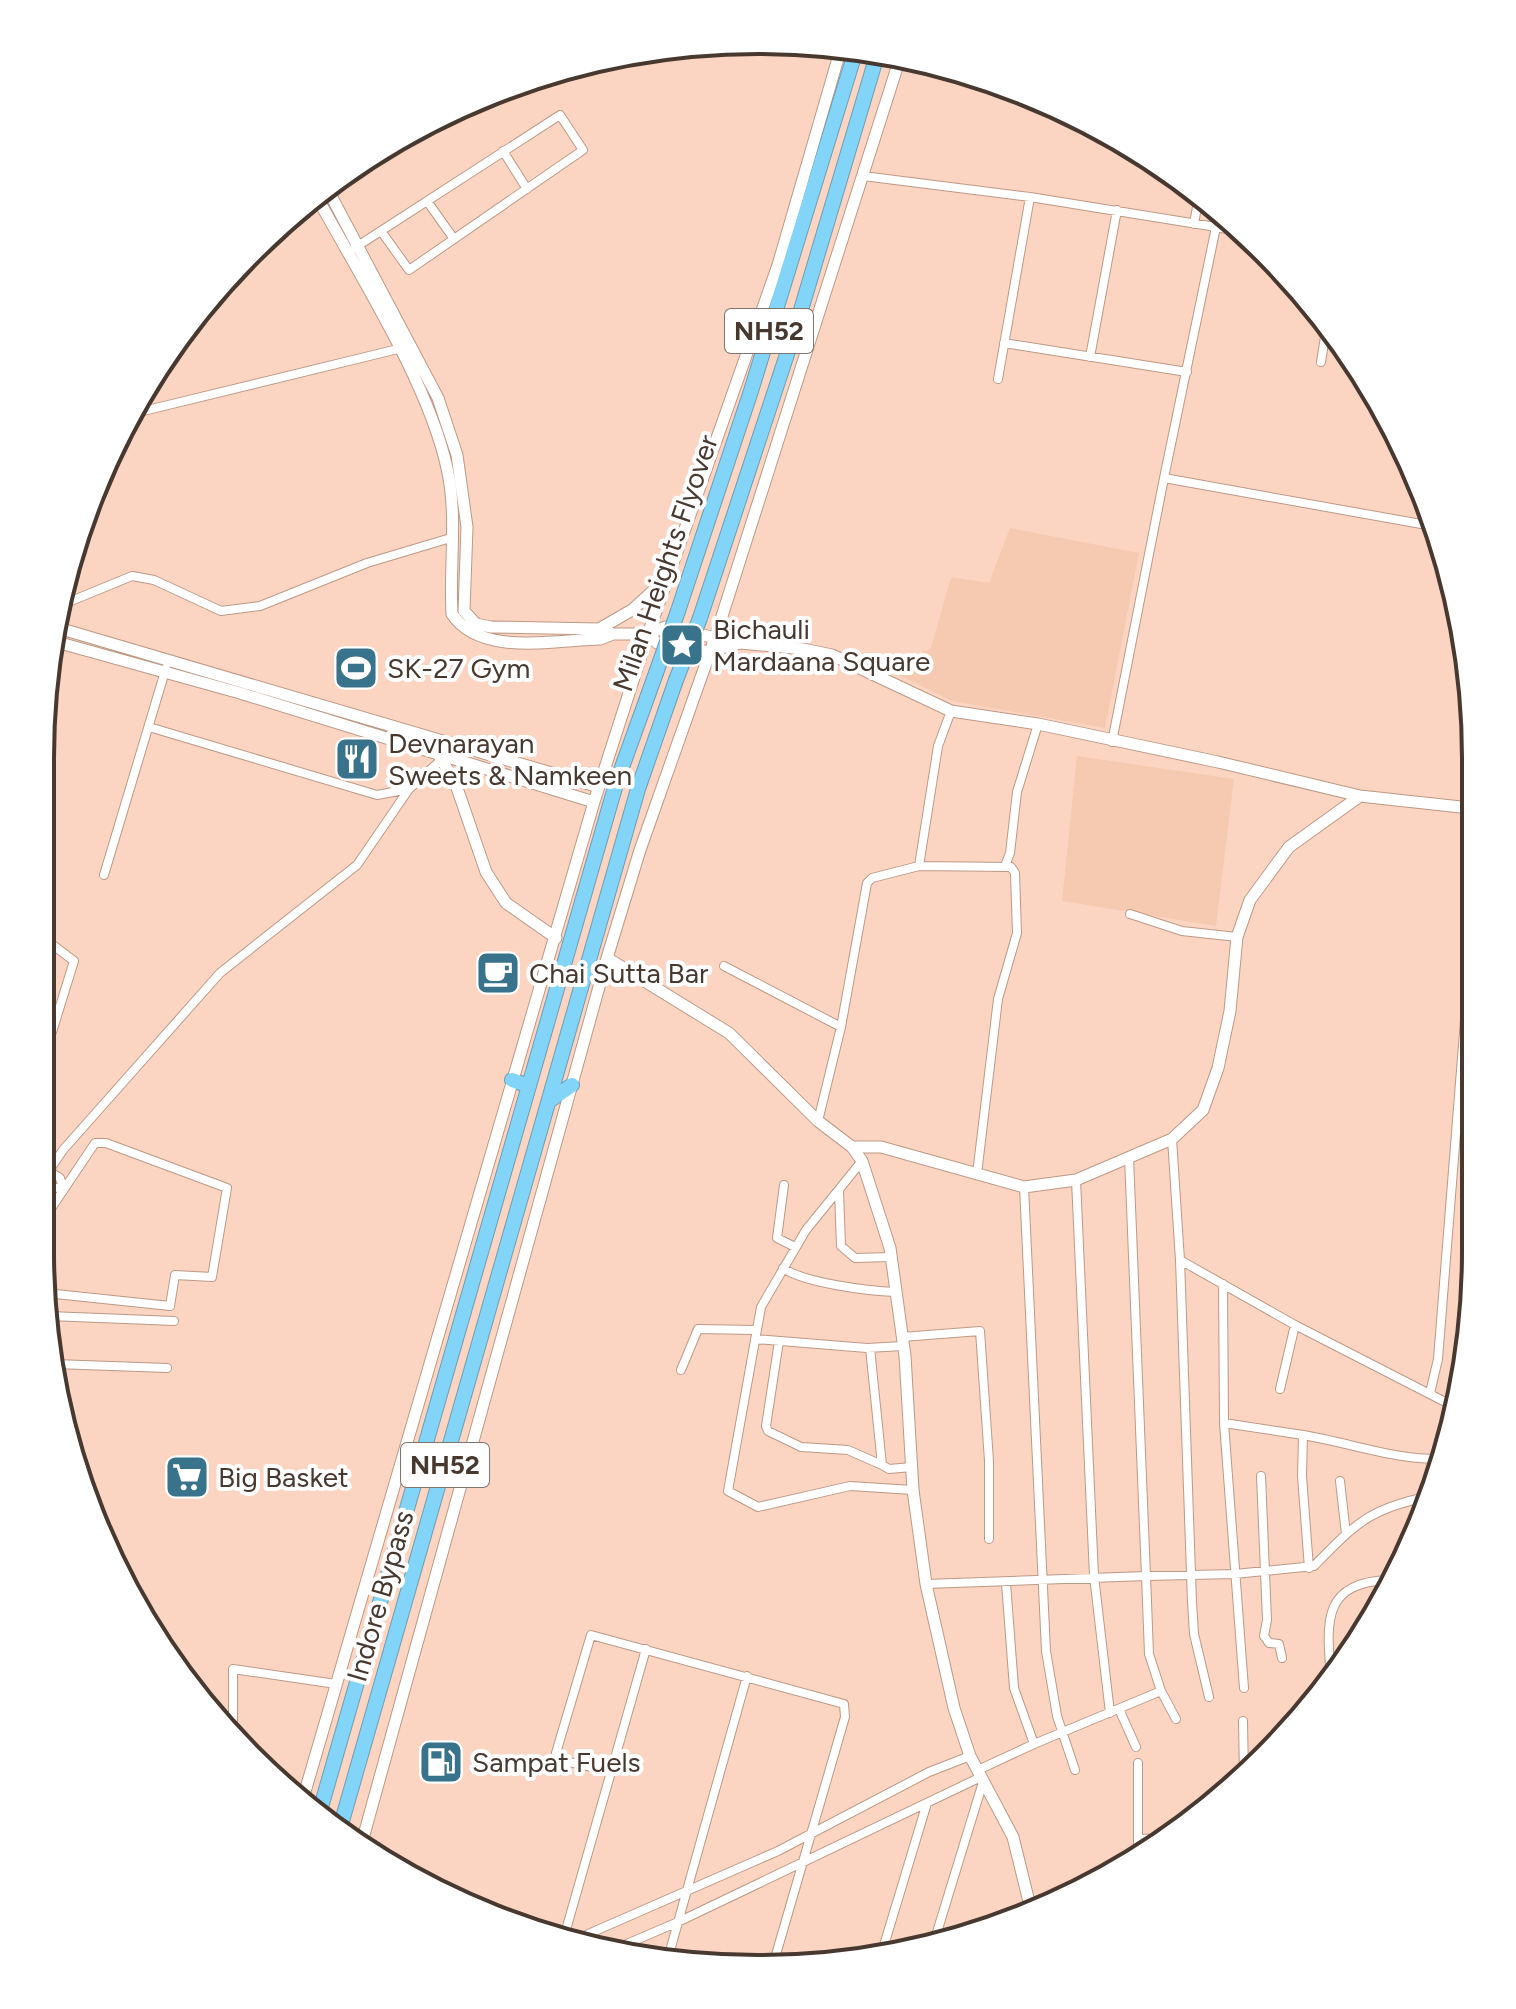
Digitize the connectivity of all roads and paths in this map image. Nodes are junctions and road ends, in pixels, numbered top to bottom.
1 (838, 59) edge
2 (853, 60) edge
3 (874, 64) edge
4 (897, 68) edge
5 (503, 151) junction
6 (863, 176) junction
7 (527, 189) junction
8 (1030, 197) junction
9 (331, 198) edge
10 (427, 201) junction
11 (322, 205) edge
12 (1197, 208) edge
13 (1117, 210) junction
14 (1194, 224) junction
15 (1220, 228) joint
16 (381, 231) junction
17 (454, 239) junction
18 (353, 249) junction
19 (402, 326) junction
20 (390, 332) junction
21 (1324, 340) edge
22 (1004, 343) junction
23 (398, 349) junction
24 (1090, 357) junction
25 (1321, 362) dead end
26 (1187, 372) junction
27 (998, 379) dead end
28 (146, 410) edge
29 (1164, 478) junction
30 (1422, 524) edge
31 (454, 537) junction
32 (671, 574) junction
33 (73, 600) edge
34 (599, 629) junction
35 (66, 631) edge
36 (613, 634) junction
37 (648, 634) junction
38 (716, 635) junction
39 (64, 643) edge
40 (740, 643) junction
41 (709, 652) junction
42 (166, 666) junction
43 (951, 711) junction
44 (1038, 724) junction
45 (149, 727) junction
46 (1112, 742) junction
47 (437, 751) junction
48 (599, 787) junction
49 (409, 789) junction
50 (1360, 796) junction
51 (594, 802) junction
52 (1462, 807) edge
53 (919, 866) junction
54 (1005, 866) junction
55 (104, 875) dead end
56 (1130, 914) dead end
57 (1237, 937) junction
58 (556, 938) junction
59 (54, 946) edge
60 (607, 958) junction
61 (724, 966) dead end
62 (54, 1026) edge
63 (841, 1027) junction
64 (1462, 1058) edge
65 (512, 1080) junction
66 (572, 1085) junction
67 (529, 1086) junction
68 (549, 1101) junction
69 (818, 1121) junction
70 (1172, 1139) junction
71 (513, 1141) joint
72 (852, 1147) junction
73 (1129, 1157) junction
74 (862, 1161) junction
75 (54, 1164) edge
76 (54, 1174) edge
77 (977, 1174) junction
78 (1076, 1180) junction
79 (784, 1185) dead end
80 (63, 1187) junction
81 (1024, 1187) junction
82 (54, 1188) edge
83 (839, 1191) junction
84 (54, 1202) edge
85 (795, 1247) junction
86 (891, 1257) junction
87 (1180, 1260) junction
88 (783, 1268) junction
89 (1223, 1284) junction
90 (896, 1292) junction
91 (56, 1294) edge
92 (58, 1316) edge
93 (174, 1321) dead end
94 (1295, 1325) junction
95 (755, 1334) junction
96 (779, 1341) junction
97 (902, 1341) junction
98 (870, 1348) junction
99 (64, 1364) edge
100 (167, 1368) dead end
101 (681, 1370) dead end
102 (1280, 1389) dead end
103 (1430, 1393) junction
104 (1445, 1401) edge
105 (1224, 1423) junction
106 (1303, 1435) junction
107 (1431, 1458) edge
108 (882, 1465) junction
109 (912, 1467) junction
110 (1261, 1476) dead end
111 (1340, 1481) dead end
112 (913, 1490) junction
113 (1416, 1500) edge
114 (1346, 1534) junction
115 (989, 1539) dead end
116 (1309, 1568) junction
117 (1264, 1572) junction
118 (1235, 1574) junction
119 (1094, 1576) junction
120 (1146, 1576) junction
121 (1191, 1576) junction
122 (1041, 1578) junction
123 (1379, 1581) edge
124 (1006, 1583) junction
125 (926, 1584) junction
126 (646, 1649) junction
127 (1282, 1658) dead end
128 (1330, 1661) edge
129 (747, 1676) junction
130 (336, 1684) junction
131 (1244, 1688) dead end
132 (1161, 1691) junction
133 (1209, 1697) dead end
134 (1114, 1711) junction
135 (233, 1719) edge
136 (1176, 1719) dead end
137 (1243, 1721) dead end
138 (1061, 1731) junction
139 (1034, 1744) junction
140 (1136, 1747) dead end
141 (970, 1756) junction
142 (1244, 1760) edge
143 (1138, 1763) dead end
144 (1075, 1770) dead end
145 (613, 1771) junction
146 (981, 1776) junction
147 (305, 1790) edge
148 (927, 1803) junction
149 (322, 1804) edge
150 (343, 1819) edge
151 (364, 1834) edge
152 (810, 1835) junction
153 (1138, 1839) junction
154 (1145, 1839) edge
155 (1138, 1843) edge
156 (803, 1861) junction
157 (687, 1889) junction
158 (1029, 1900) edge
159 (678, 1922) junction
160 (567, 1928) edge
161 (937, 1932) edge
162 (589, 1934) edge
163 (630, 1943) edge
164 (885, 1943) edge
165 (670, 1949) edge
166 (776, 1954) edge

1 - 32 street
2 - 67 highway, Milan Heights Flyover / NH52, bridge
3 - 68 highway, Milan Heights Flyover / NH52, bridge
4 - 6 street
5 - 7 street
5 - 7 street
5 - 10 street
6 - 8 street
6 - 38 street
7 - 17 street
8 - 13 street
8 - 22 street
9 - 18 street
10 - 16 street
10 - 17 street
11 - 18 street
12 - 14 street
13 - 14 street
13 - 24 street
14 - 15 street
15 - 26 street
16 - 17 street
16 - 18 street
18 - 19 street
18 - 20 street
19 - 20 street
19 - 34 street
20 - 23 street
21 - 25 street
22 - 24 street
22 - 27 street
23 - 28 street
23 - 31 street
24 - 26 street
26 - 29 street
29 - 30 street
29 - 46 street
31 - 33 street
31 - 36 street
32 - 34 street
32 - 37 street
34 - 36 street
35 - 42 street
36 - 37 street
37 - 38 street
37 - 41 street
37 - 48 street
38 - 40 street
38 - 41 street
39 - 42 street
40 - 41 street
40 - 43 street
41 - 60 street
42 - 45 street
42 - 47 street
43 - 44 street
43 - 53 street
44 - 46 street
44 - 54 street
45 - 49 street
45 - 55 street
46 - 50 street
47 - 48 street
47 - 49 street
47 - 51 street
47 - 58 street
48 - 51 street
49 - 75 street
50 - 52 street
50 - 57 street
51 - 58 street
53 - 54 street
53 - 63 street
54 - 77 street
56 - 57 street
57 - 70 street
58 - 65 street
59 - 62 street
60 - 66 street
60 - 69 street
61 - 63 street
63 - 69 street
64 - 103 street
65 - 67 highway
65 - 130 street
66 - 68 highway
66 - 151 street
67 - 71 highway, Milan Heights Flyover / NH52
68 - 150 highway, Indore Bypass / NH52
69 - 72 street
70 - 73 street
70 - 87 street
71 - 149 highway, Indore Bypass / NH52
72 - 74 street
72 - 77 street
73 - 78 street
73 - 120 street
74 - 83 street
74 - 86 street
76 - 80 street
77 - 81 street
78 - 81 street
78 - 119 street
79 - 85 street
80 - 82 street
80 - 84 street
80 - 91 street
81 - 122 street
83 - 85 street
83 - 86 street
85 - 88 street
86 - 90 street
87 - 89 street
87 - 121 street
88 - 90 street
88 - 95 street
89 - 94 street
89 - 105 street
90 - 97 street
92 - 93 street
94 - 102 street
94 - 103 street
95 - 96 street
95 - 101 street
95 - 112 street
96 - 98 street
96 - 108 street
97 - 98 street
97 - 109 street
97 - 115 street
98 - 108 street
99 - 100 street
103 - 104 street
105 - 106 street
105 - 118 street
106 - 107 street
106 - 116 street
108 - 109 street
109 - 112 street
110 - 117 street
111 - 114 street
112 - 125 street
113 - 114 street
114 - 116 street
116 - 117 street
117 - 118 street
117 - 127 street
118 - 121 street
118 - 131 street
119 - 120 street
119 - 122 street
119 - 134 street
120 - 121 street
120 - 132 street
121 - 133 street
122 - 124 street
122 - 138 street
123 - 128 street
124 - 125 street
124 - 139 street
125 - 141 street
126 - 129 street
126 - 145 street
126 - 145 street
129 - 152 street
129 - 157 street
130 - 135 street
130 - 147 street
132 - 134 street
132 - 136 street
134 - 138 street
134 - 140 street
137 - 142 street
138 - 139 street
138 - 144 street
139 - 146 street
141 - 146 street
141 - 152 street
143 - 153 street
145 - 160 street
146 - 148 street
146 - 158 street
146 - 161 street
148 - 156 street
148 - 164 street
152 - 156 street
152 - 157 street
153 - 154 street
153 - 155 street
156 - 159 street
156 - 166 street
157 - 159 street
157 - 162 street
159 - 163 street
159 - 165 street

